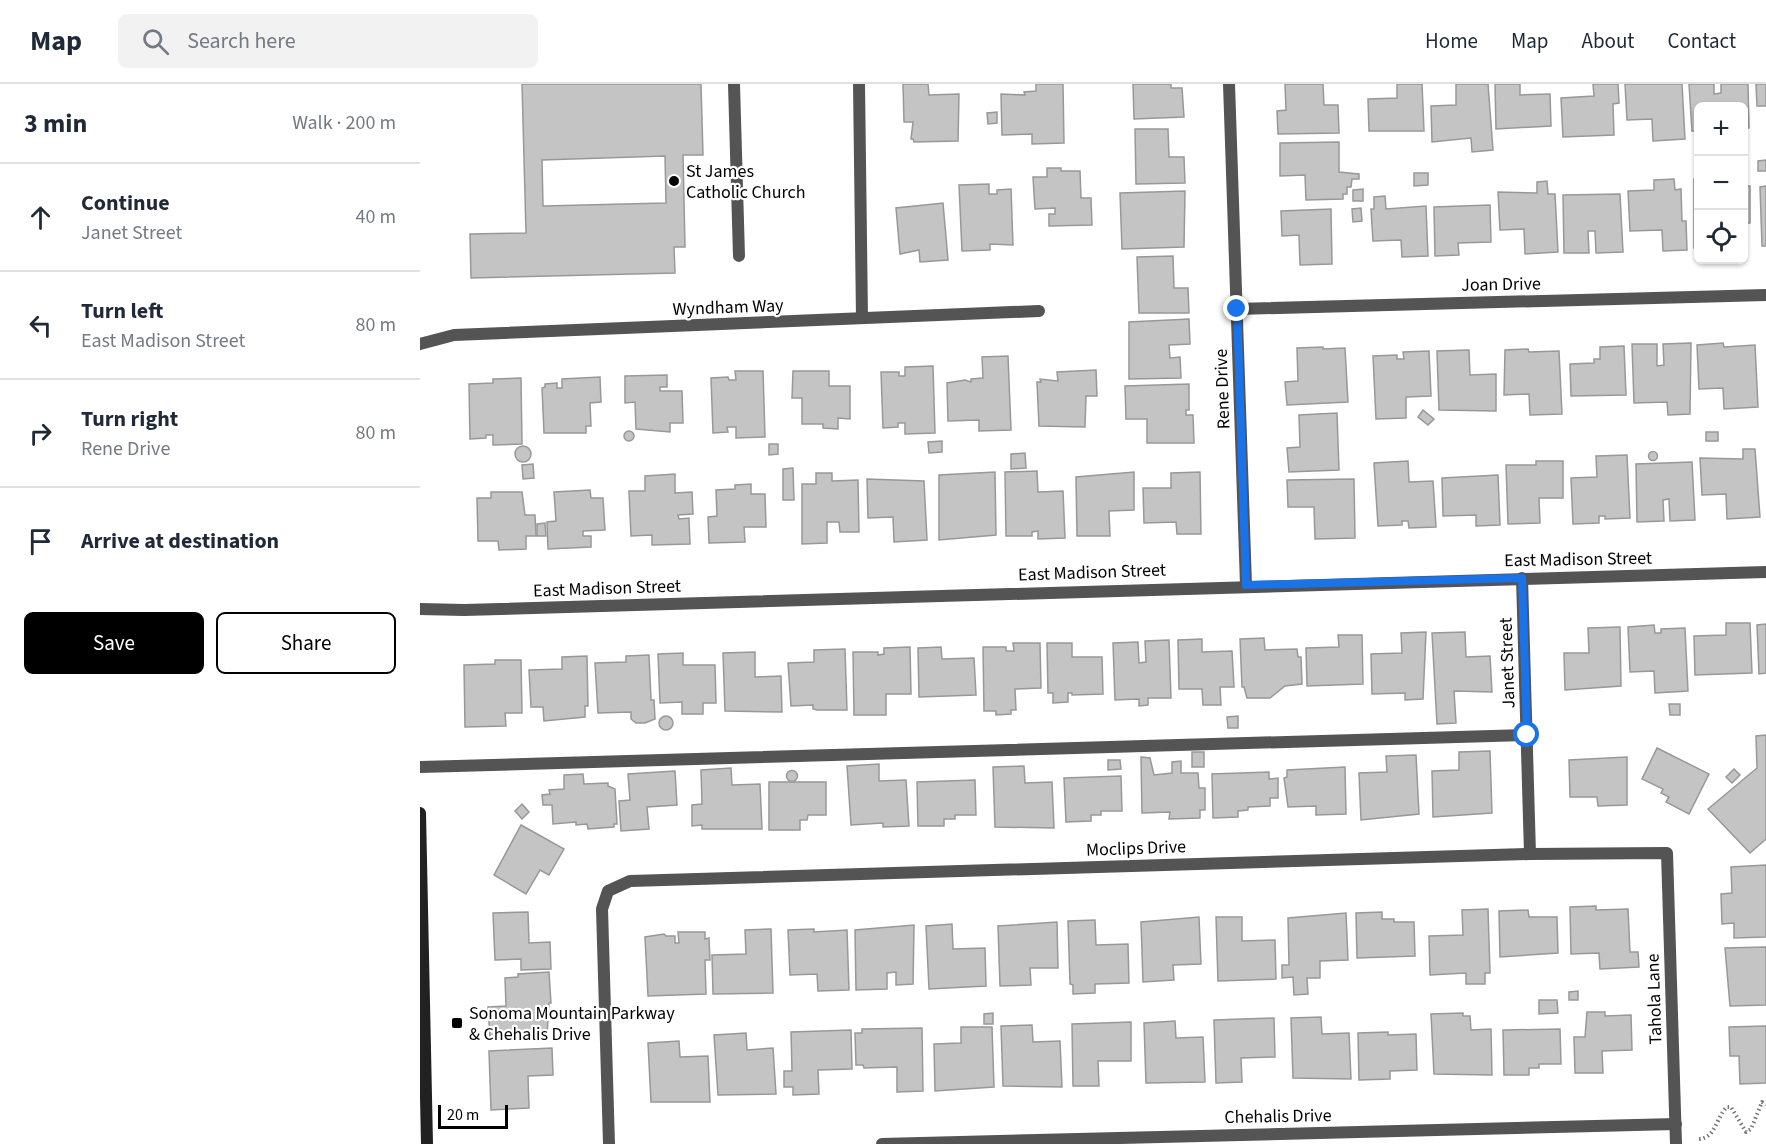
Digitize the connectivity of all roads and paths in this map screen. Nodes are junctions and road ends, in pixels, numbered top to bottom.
1 (734, 84) edge
2 (859, 84) edge
3 (1229, 84) edge
4 (739, 256) dead end
5 (1766, 295) edge
6 (1237, 309) junction
7 (1039, 312) dead end
8 (862, 318) junction
9 (420, 344) edge
10 (1766, 572) edge
11 (1522, 578) junction
12 (1246, 585) junction
13 (420, 609) edge
14 (1527, 735) junction
15 (420, 767) edge
16 (420, 813) edge
17 (1667, 853) joint
18 (1530, 854) junction
19 (1766, 1105) edge
20 (1676, 1124) junction
21 (1699, 1139) dead end
22 (427, 1144) edge
23 (609, 1144) edge
24 (882, 1144) edge
25 (1676, 1144) edge

1 - 4 street
2 - 8 street
3 - 6 street, Rene Drive
5 - 6 street, Joan Drive
6 - 12 street, Rene Drive
7 - 8 street, Wyndham Way
8 - 9 street, Wyndham Way
10 - 11 street, East Madison Street
11 - 12 street, East Madison Street
11 - 14 street, Janet Street
12 - 13 street, East Madison Street
14 - 15 street
14 - 18 street, Janet Street
16 - 22 main road
17 - 18 street, Moclips Drive
17 - 20 street, Tahola Lane
18 - 23 street, Moclips Drive
19 - 21 path
20 - 24 street, Chehalis Drive
20 - 25 street, Tahola Lane

